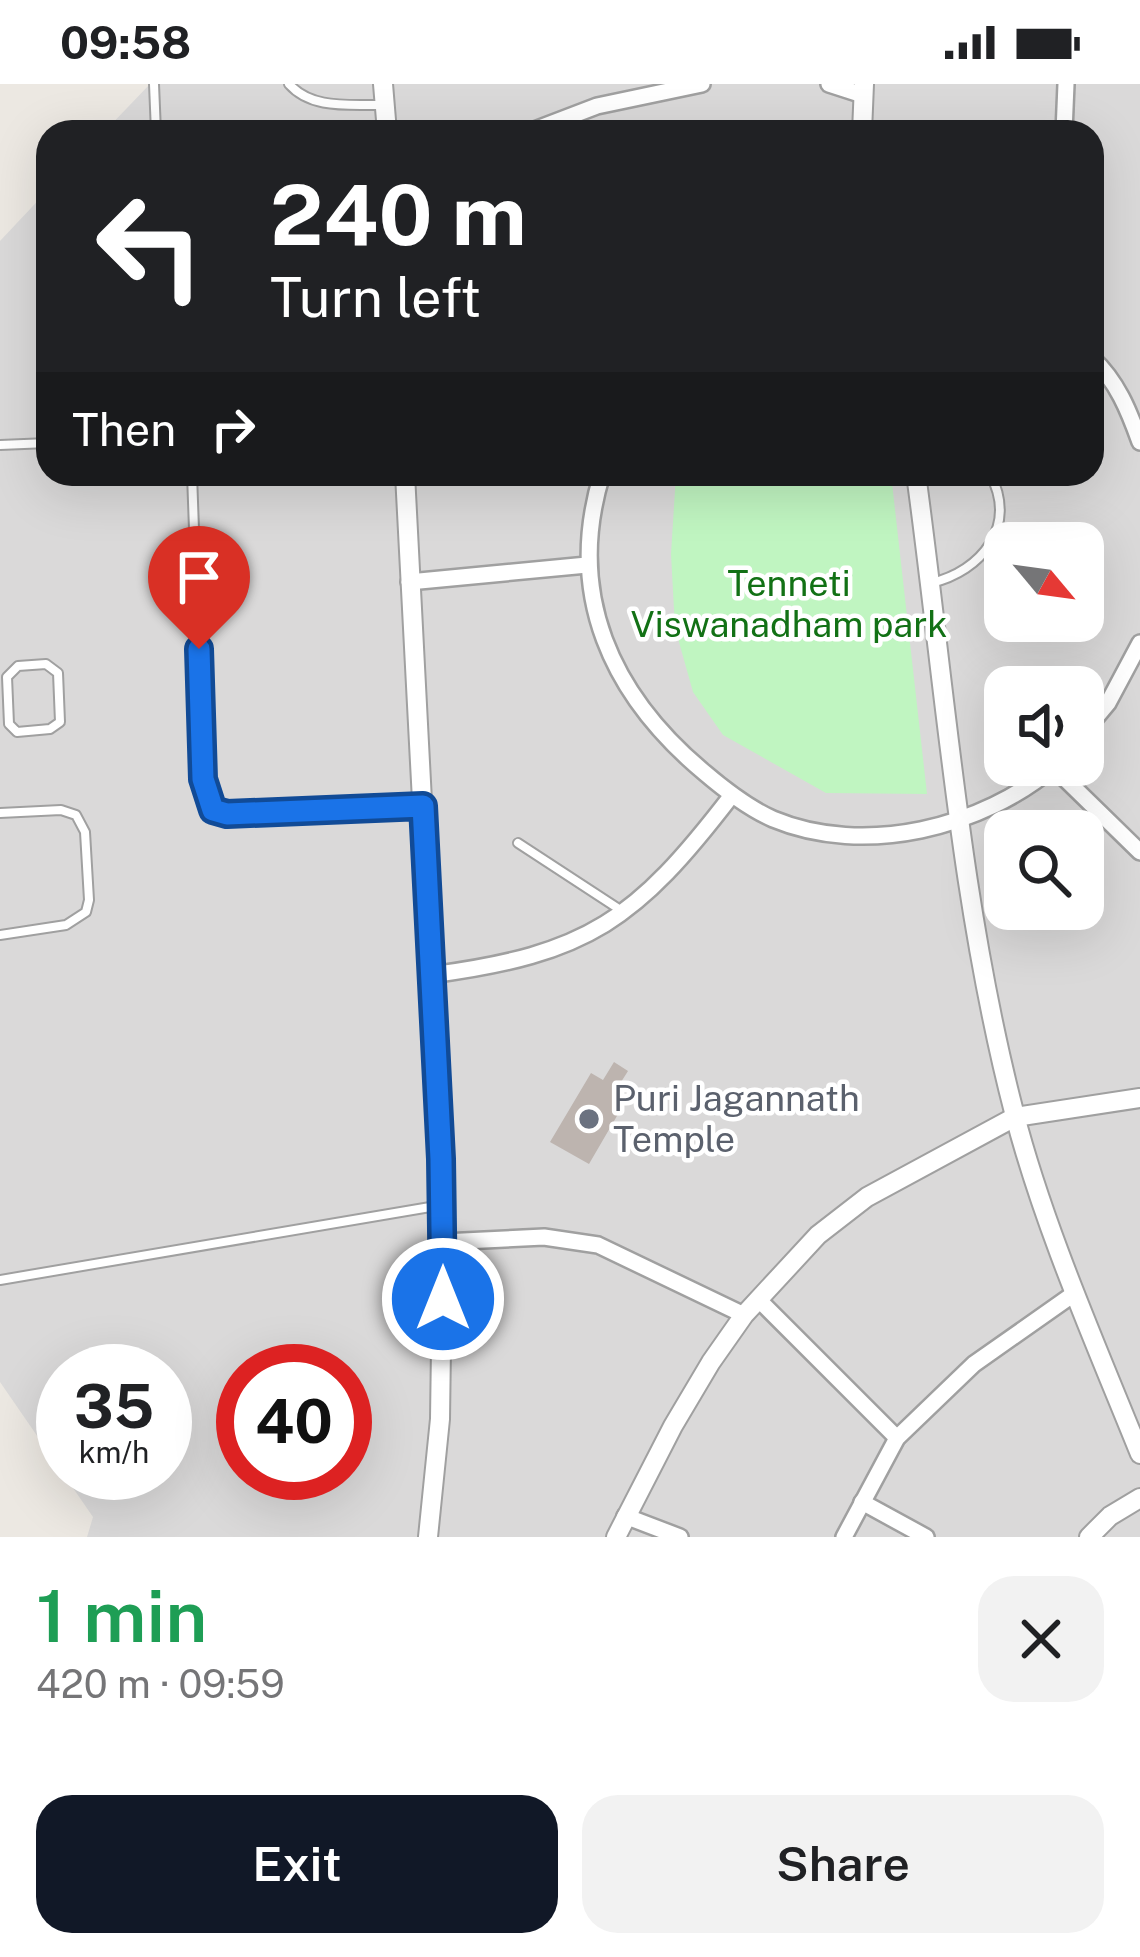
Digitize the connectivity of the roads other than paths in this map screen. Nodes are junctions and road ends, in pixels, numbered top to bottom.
1 (154, 84) edge
2 (289, 84) edge
3 (383, 84) edge
4 (702, 84) edge
5 (830, 84) edge
6 (1066, 84) edge
7 (863, 89) edge
8 (384, 105) junction
9 (156, 120) edge
10 (386, 120) edge
11 (560, 120) edge
12 (862, 120) edge
13 (1064, 120) edge
14 (1104, 369) edge
15 (1140, 442) edge
16 (36, 444) edge
17 (0, 445) edge
18 (192, 486) edge
19 (405, 486) edge
20 (598, 486) edge
21 (918, 486) edge
22 (995, 486) edge
23 (587, 565) junction
24 (409, 582) junction
25 (931, 583) junction
26 (1140, 644) edge
27 (3, 700) edge
28 (1104, 708) edge
29 (1026, 786) edge
30 (1075, 786) edge
31 (732, 795) junction
32 (423, 806) junction
33 (0, 813) edge
34 (961, 819) junction
35 (518, 843) dead end
36 (1140, 852) edge
37 (626, 913) junction
38 (0, 934) edge
39 (430, 975) junction
40 (1140, 1098) edge
41 (1015, 1117) junction
42 (443, 1205) junction
43 (443, 1242) junction
44 (0, 1280) edge
45 (1076, 1293) junction
46 (758, 1299) junction
47 (743, 1315) junction
48 (897, 1438) junction
49 (1140, 1454) edge
50 (1140, 1498) edge
51 (862, 1502) junction
52 (625, 1516) junction
53 (428, 1537) edge
54 (616, 1537) edge
55 (680, 1537) edge
56 (844, 1537) edge
57 (926, 1537) edge
58 (1089, 1537) edge

1 - 9 lane
2 - 8 lane
3 - 8 street
4 - 11 street
5 - 7 street
6 - 13 street
7 - 12 street
8 - 10 street
14 - 15 street
16 - 17 lane
18 - 32 lane
19 - 24 street
20 - 23 street
21 - 25 street
22 - 25 lane
23 - 24 street
23 - 31 street
24 - 32 street
25 - 34 street
26 - 28 street
27 - 27 lane
29 - 34 street
30 - 36 street
31 - 34 street
31 - 37 street
32 - 39 street
33 - 38 lane
34 - 41 street
35 - 37 lane
37 - 39 street
39 - 42 street
40 - 41 street
41 - 45 street
41 - 46 street
42 - 43 street
42 - 44 lane
43 - 47 street
43 - 53 street
45 - 48 street
45 - 49 street
46 - 47 street
46 - 48 street
47 - 52 street
48 - 51 street
50 - 58 street
51 - 56 street
51 - 57 street
52 - 54 street
52 - 55 street

